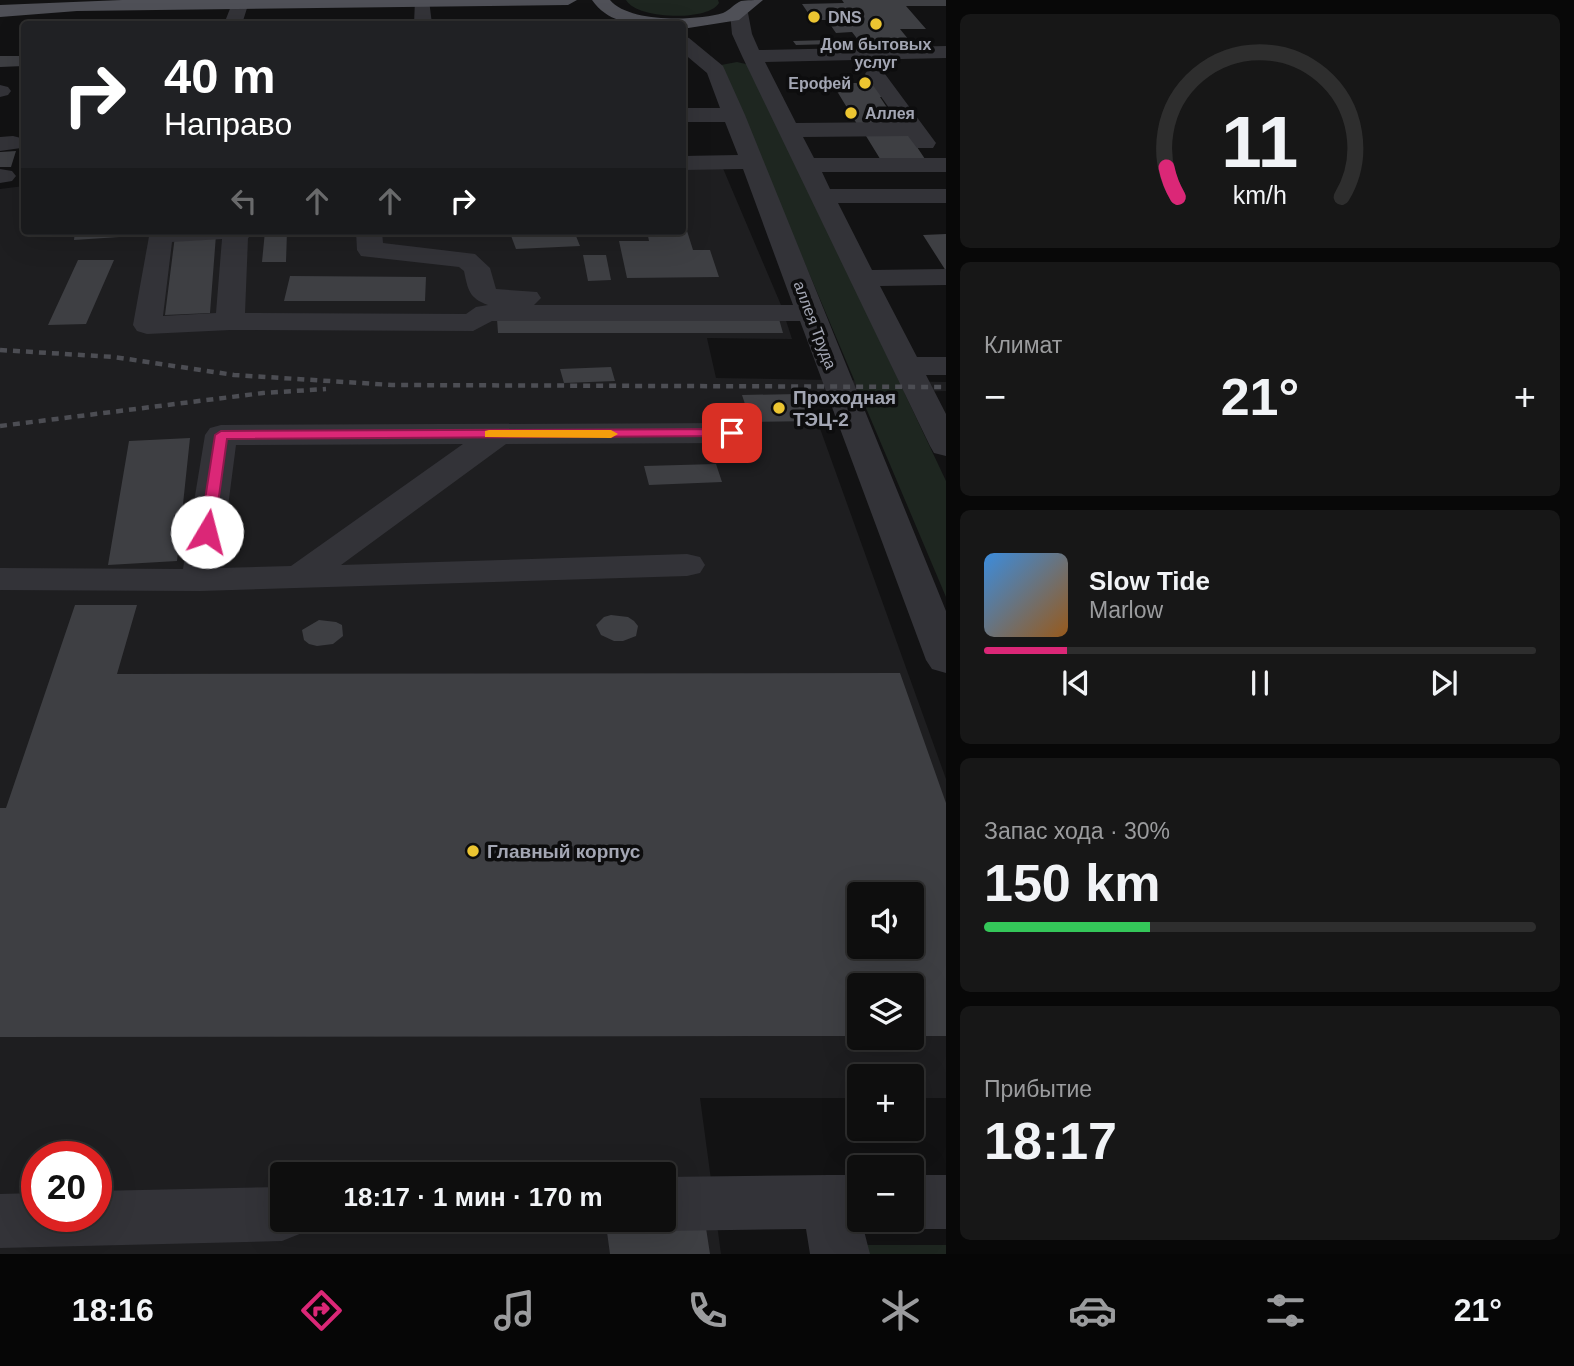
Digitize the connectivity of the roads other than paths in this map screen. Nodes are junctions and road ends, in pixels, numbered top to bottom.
1 (568, 0) edge
2 (277, 2) edge
3 (540, 2) junction
4 (422, 3) junction
5 (22, 4) edge
6 (745, 4) edge
7 (239, 5) junction
8 (0, 10) edge
9 (613, 10) edge
10 (234, 21) edge
11 (424, 21) edge
12 (638, 21) edge
13 (646, 21) edge
14 (686, 23) edge
15 (686, 45) edge
16 (946, 52) edge
17 (752, 56) junction
18 (875, 74) dead end
19 (686, 115) edge
20 (734, 115) junction
21 (915, 128) junction
22 (788, 130) junction
23 (752, 162) junction
24 (686, 163) edge
25 (942, 163) edge
26 (806, 165) junction
27 (821, 196) junction
28 (946, 196) edge
29 (160, 235) edge
30 (219, 235) edge
31 (369, 235) edge
32 (946, 277) edge
33 (861, 278) junction
34 (747, 296) dead end
35 (811, 313) junction
36 (230, 321) junction
37 (905, 366) junction
38 (946, 366) edge
39 (732, 433) dead end
40 (498, 434) junction
41 (946, 446) edge
42 (687, 565) dead end
43 (300, 577) junction
44 (0, 579) edge
45 (200, 580) junction
46 (946, 660) edge
47 (924, 1202) edge
48 (946, 1202) edge
49 (676, 1205) edge
50 (270, 1214) edge
51 (843, 1220) edge
52 (0, 1222) edge

1 - 3 main road
2 - 4 main road
2 - 7 main road
3 - 4 main road
3 - 9 main road
4 - 11 street
5 - 7 main road
5 - 8 main road
6 - 14 main road
6 - 17 street
7 - 10 street
9 - 12 street
9 - 13 main road
15 - 20 street, аллея Труда
16 - 17 street
17 - 22 street
18 - 21 street
19 - 20 street
20 - 23 street, аллея Труда
21 - 22 street
21 - 25 street
22 - 26 street
23 - 24 street
23 - 35 street, аллея Труда
25 - 26 street
26 - 27 street
27 - 28 street
27 - 33 street
29 - 36 street
30 - 36 street
31 - 34 street
32 - 33 street
33 - 37 street
35 - 36 street
35 - 46 street, аллея Труда
37 - 38 street
37 - 41 street
39 - 40 street
40 - 43 street
40 - 45 street
42 - 43 street
43 - 45 street
44 - 45 street
47 - 48 street
49 - 51 street
50 - 52 street

